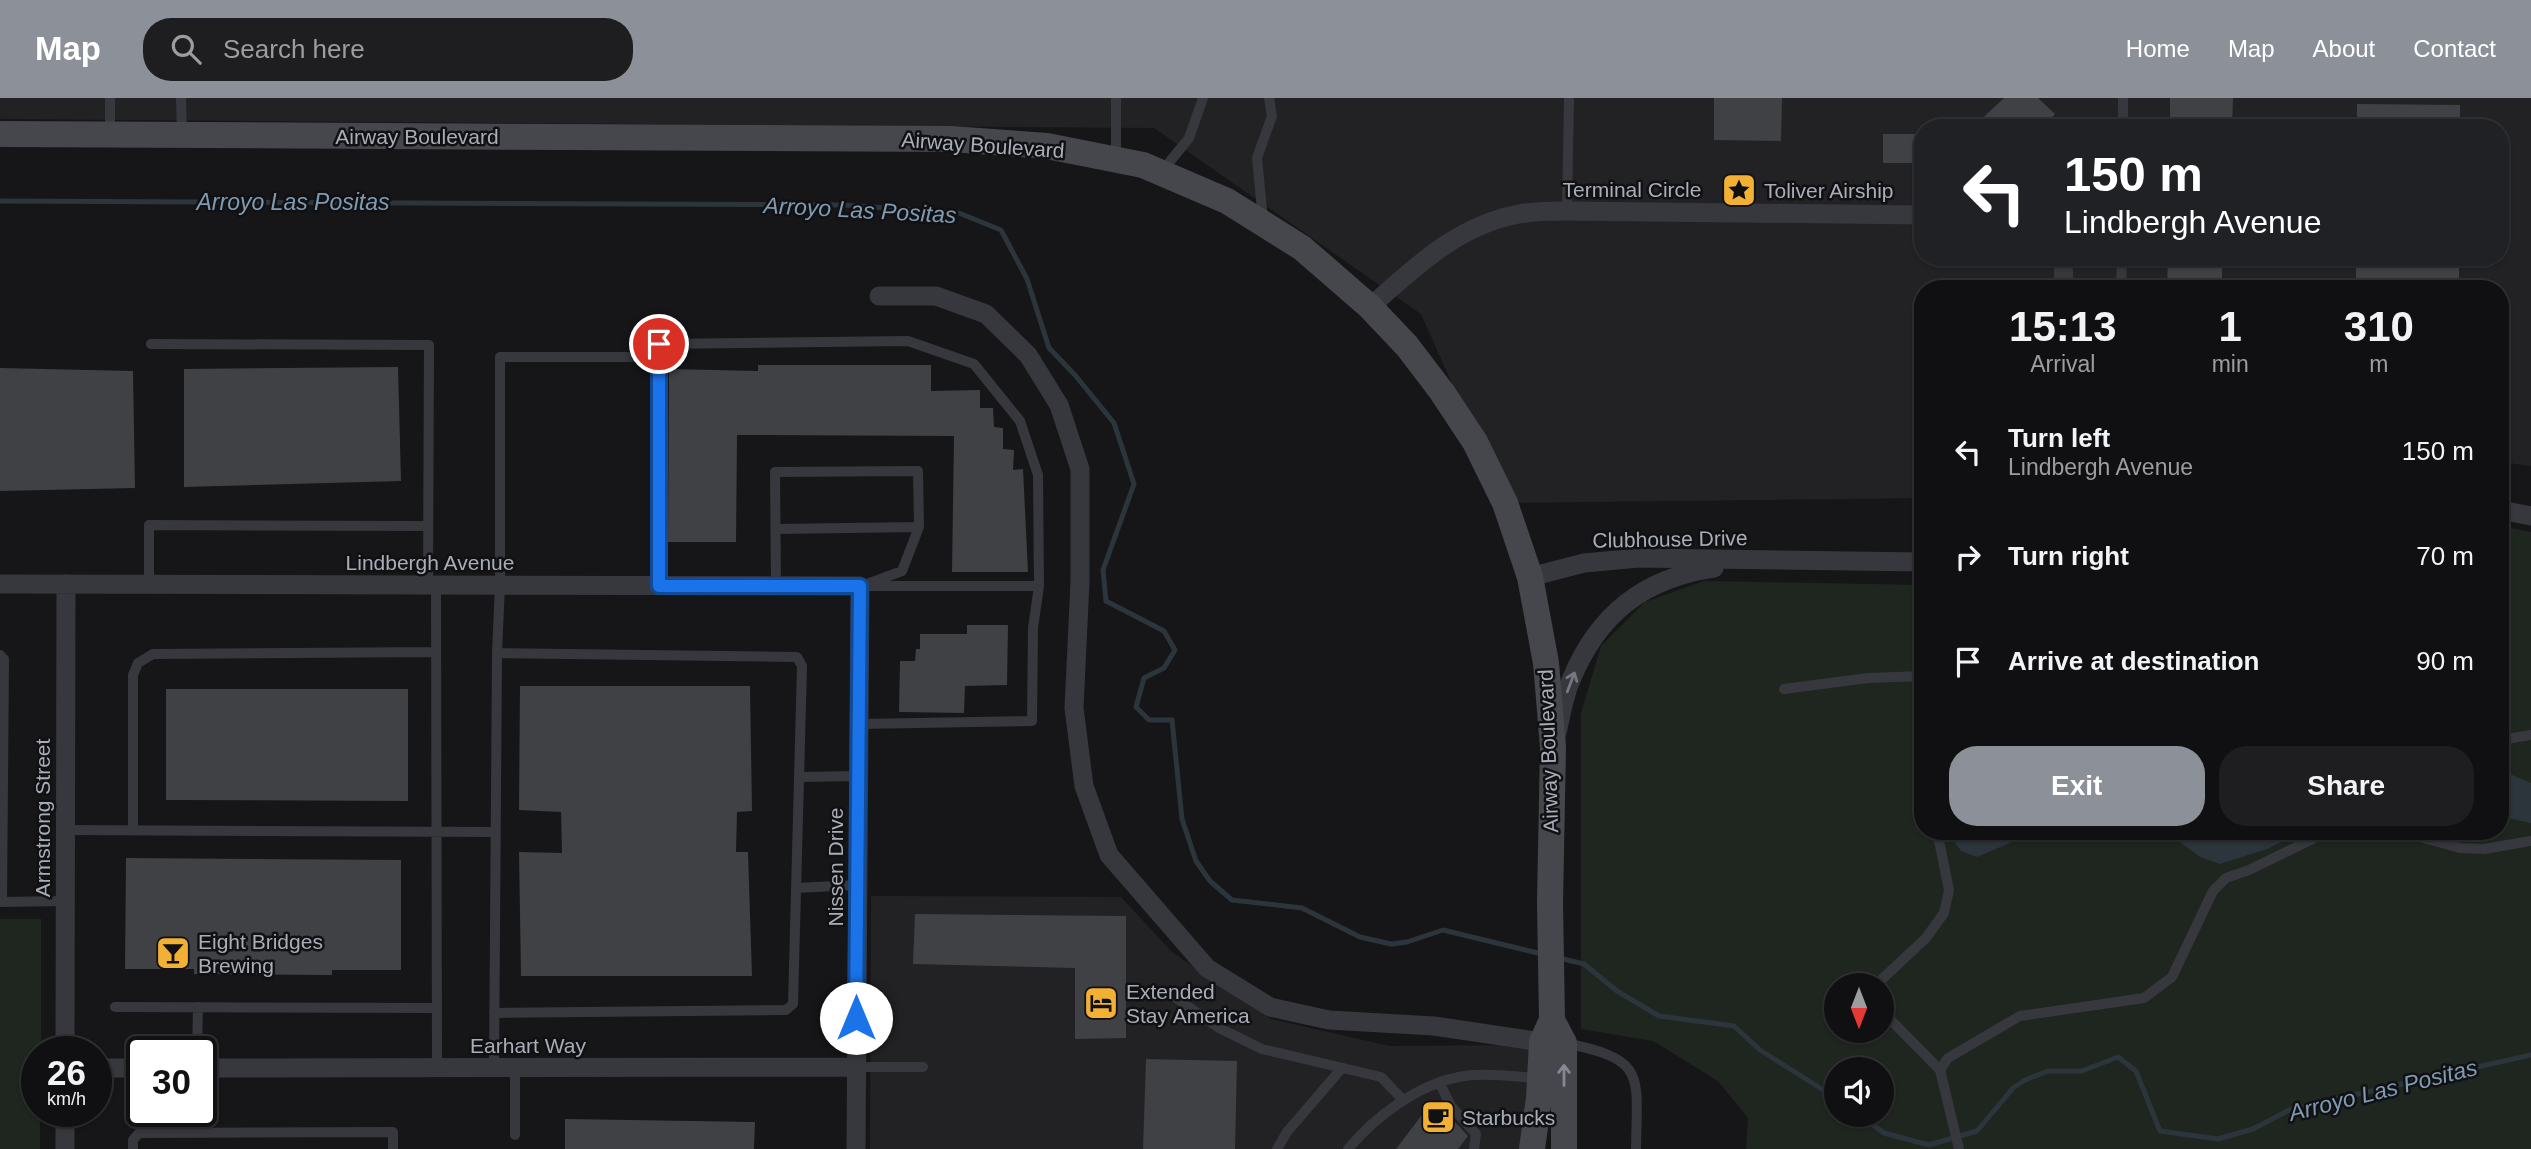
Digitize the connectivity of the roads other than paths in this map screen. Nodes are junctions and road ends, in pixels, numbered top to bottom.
1 (110, 98) edge
2 (181, 98) edge
3 (1116, 98) edge
4 (1203, 98) edge
5 (1269, 98) edge
6 (1569, 98) edge
7 (2123, 98) edge
8 (2123, 119) edge
9 (0, 134) edge
10 (110, 134) junction
11 (182, 135) junction
12 (1116, 160) junction
13 (1161, 173) junction
14 (1567, 211) junction
15 (1914, 215) edge
16 (1263, 224) junction
17 (879, 296) dead end
18 (1370, 307) junction
19 (151, 344) dead end
20 (659, 357) junction
21 (2509, 512) edge
22 (2531, 516) edge
23 (428, 526) junction
24 (919, 527) junction
25 (776, 529) junction
26 (1771, 559) junction
27 (1914, 562) edge
28 (1530, 577) junction
29 (0, 584) edge
30 (66, 584) junction
31 (149, 584) junction
32 (432, 585) junction
33 (500, 585) junction
34 (659, 586) junction
35 (776, 586) junction
36 (860, 586) junction
37 (1039, 586) junction
38 (436, 652) junction
39 (497, 653) junction
40 (0, 655) edge
41 (1914, 676) edge
42 (1784, 688) dead end
43 (859, 724) junction
44 (2531, 735) edge
45 (2509, 739) edge
46 (1553, 747) junction
47 (858, 776) junction
48 (799, 777) junction
49 (65, 830) junction
50 (133, 830) junction
51 (437, 832) junction
52 (495, 832) junction
53 (1939, 840) edge
54 (2310, 840) edge
55 (2431, 840) edge
56 (2531, 841) edge
57 (1, 844) edge
58 (857, 886) junction
59 (796, 888) junction
60 (65, 901) junction
61 (1, 902) edge
62 (1889, 973) edge
63 (1176, 998) dead end
64 (116, 1007) dead end
65 (198, 1007) junction
66 (437, 1008) junction
67 (494, 1013) junction
68 (1894, 1023) edge
69 (1552, 1035) junction
70 (65, 1036) edge
71 (197, 1036) edge
72 (515, 1067) junction
73 (856, 1067) junction
74 (923, 1067) dead end
75 (217, 1068) edge
76 (437, 1068) junction
77 (494, 1068) junction
78 (1342, 1068) junction
79 (1940, 1070) junction
80 (1540, 1078) junction
81 (1439, 1082) junction
82 (1403, 1100) junction
83 (65, 1127) edge
84 (515, 1135) dead end
85 (65, 1149) edge
86 (133, 1149) edge
87 (393, 1149) edge
88 (856, 1149) edge
89 (1277, 1149) edge
90 (1348, 1149) edge
91 (1474, 1149) edge
92 (1532, 1149) edge
93 (1563, 1149) edge
94 (1636, 1149) edge
95 (1959, 1149) edge

1 - 10 lane
2 - 11 lane
3 - 12 lane
4 - 13 lane
5 - 16 lane
6 - 14 lane
7 - 8 lane
9 - 10 main road, Airway Boulevard
10 - 11 main road, Airway Boulevard
11 - 12 main road, Airway Boulevard
12 - 13 main road, Airway Boulevard
13 - 16 main road, Airway Boulevard
14 - 15 street, Terminal Circle
14 - 18 street, Terminal Circle
16 - 18 main road, Airway Boulevard
17 - 69 street
18 - 28 main road, Airway Boulevard
19 - 23 lane
20 - 33 lane
20 - 34 lane
20 - 37 lane
21 - 22 street
23 - 31 lane
23 - 32 lane
24 - 25 lane
24 - 25 lane
24 - 36 lane
25 - 35 lane
26 - 27 street, Clubhouse Drive
26 - 28 street, Clubhouse Drive
46 -> 26 street, Clubhouse Drive
28 - 46 main road, Airway Boulevard
29 - 30 street, Lindbergh Avenue
30 - 31 street, Lindbergh Avenue
30 - 49 street, Armstrong Street
31 - 32 street, Lindbergh Avenue
32 - 33 street, Lindbergh Avenue
32 - 38 lane
33 - 34 street, Lindbergh Avenue
33 - 39 lane
34 - 35 street, Lindbergh Avenue
35 - 36 street, Lindbergh Avenue
36 - 37 lane
36 - 43 street, Nissen Drive
37 - 43 lane
38 - 50 lane
38 - 51 lane
39 - 48 lane
39 - 52 lane
40 - 57 lane
41 - 42 lane
43 - 47 street, Nissen Drive
44 - 45 lane
46 - 69 main road, Airway Boulevard
47 - 48 lane
47 - 58 street, Nissen Drive
48 - 59 lane
49 - 50 lane
49 - 60 street, Armstrong Street
50 - 51 lane
51 - 52 lane
51 - 66 lane
52 - 67 lane
53 - 62 lane
54 - 79 lane
55 - 56 lane
57 - 61 lane
58 - 59 lane
58 - 73 street, Nissen Drive
59 - 67 lane
60 - 61 lane
60 - 70 street, Armstrong Street
63 - 78 lane
64 - 65 lane
65 - 66 lane
65 - 71 lane
66 - 76 lane
67 - 77 lane
68 - 79 lane
69 - 80 main road, Airway Boulevard
93 -> 69 main road, Airway Boulevard
69 - 94 lane
72 - 73 street, Earhart Way
72 - 77 street, Earhart Way
72 - 84 lane
73 - 74 lane
73 - 88 street, Nissen Drive
75 - 76 street, Earhart Way
76 - 77 street, Earhart Way
78 - 82 lane
78 - 89 lane
79 - 95 lane
80 - 81 lane
80 - 92 main road, Airway Boulevard
81 - 82 lane
81 - 91 lane
82 - 90 lane
83 - 85 street
86 - 87 lane

